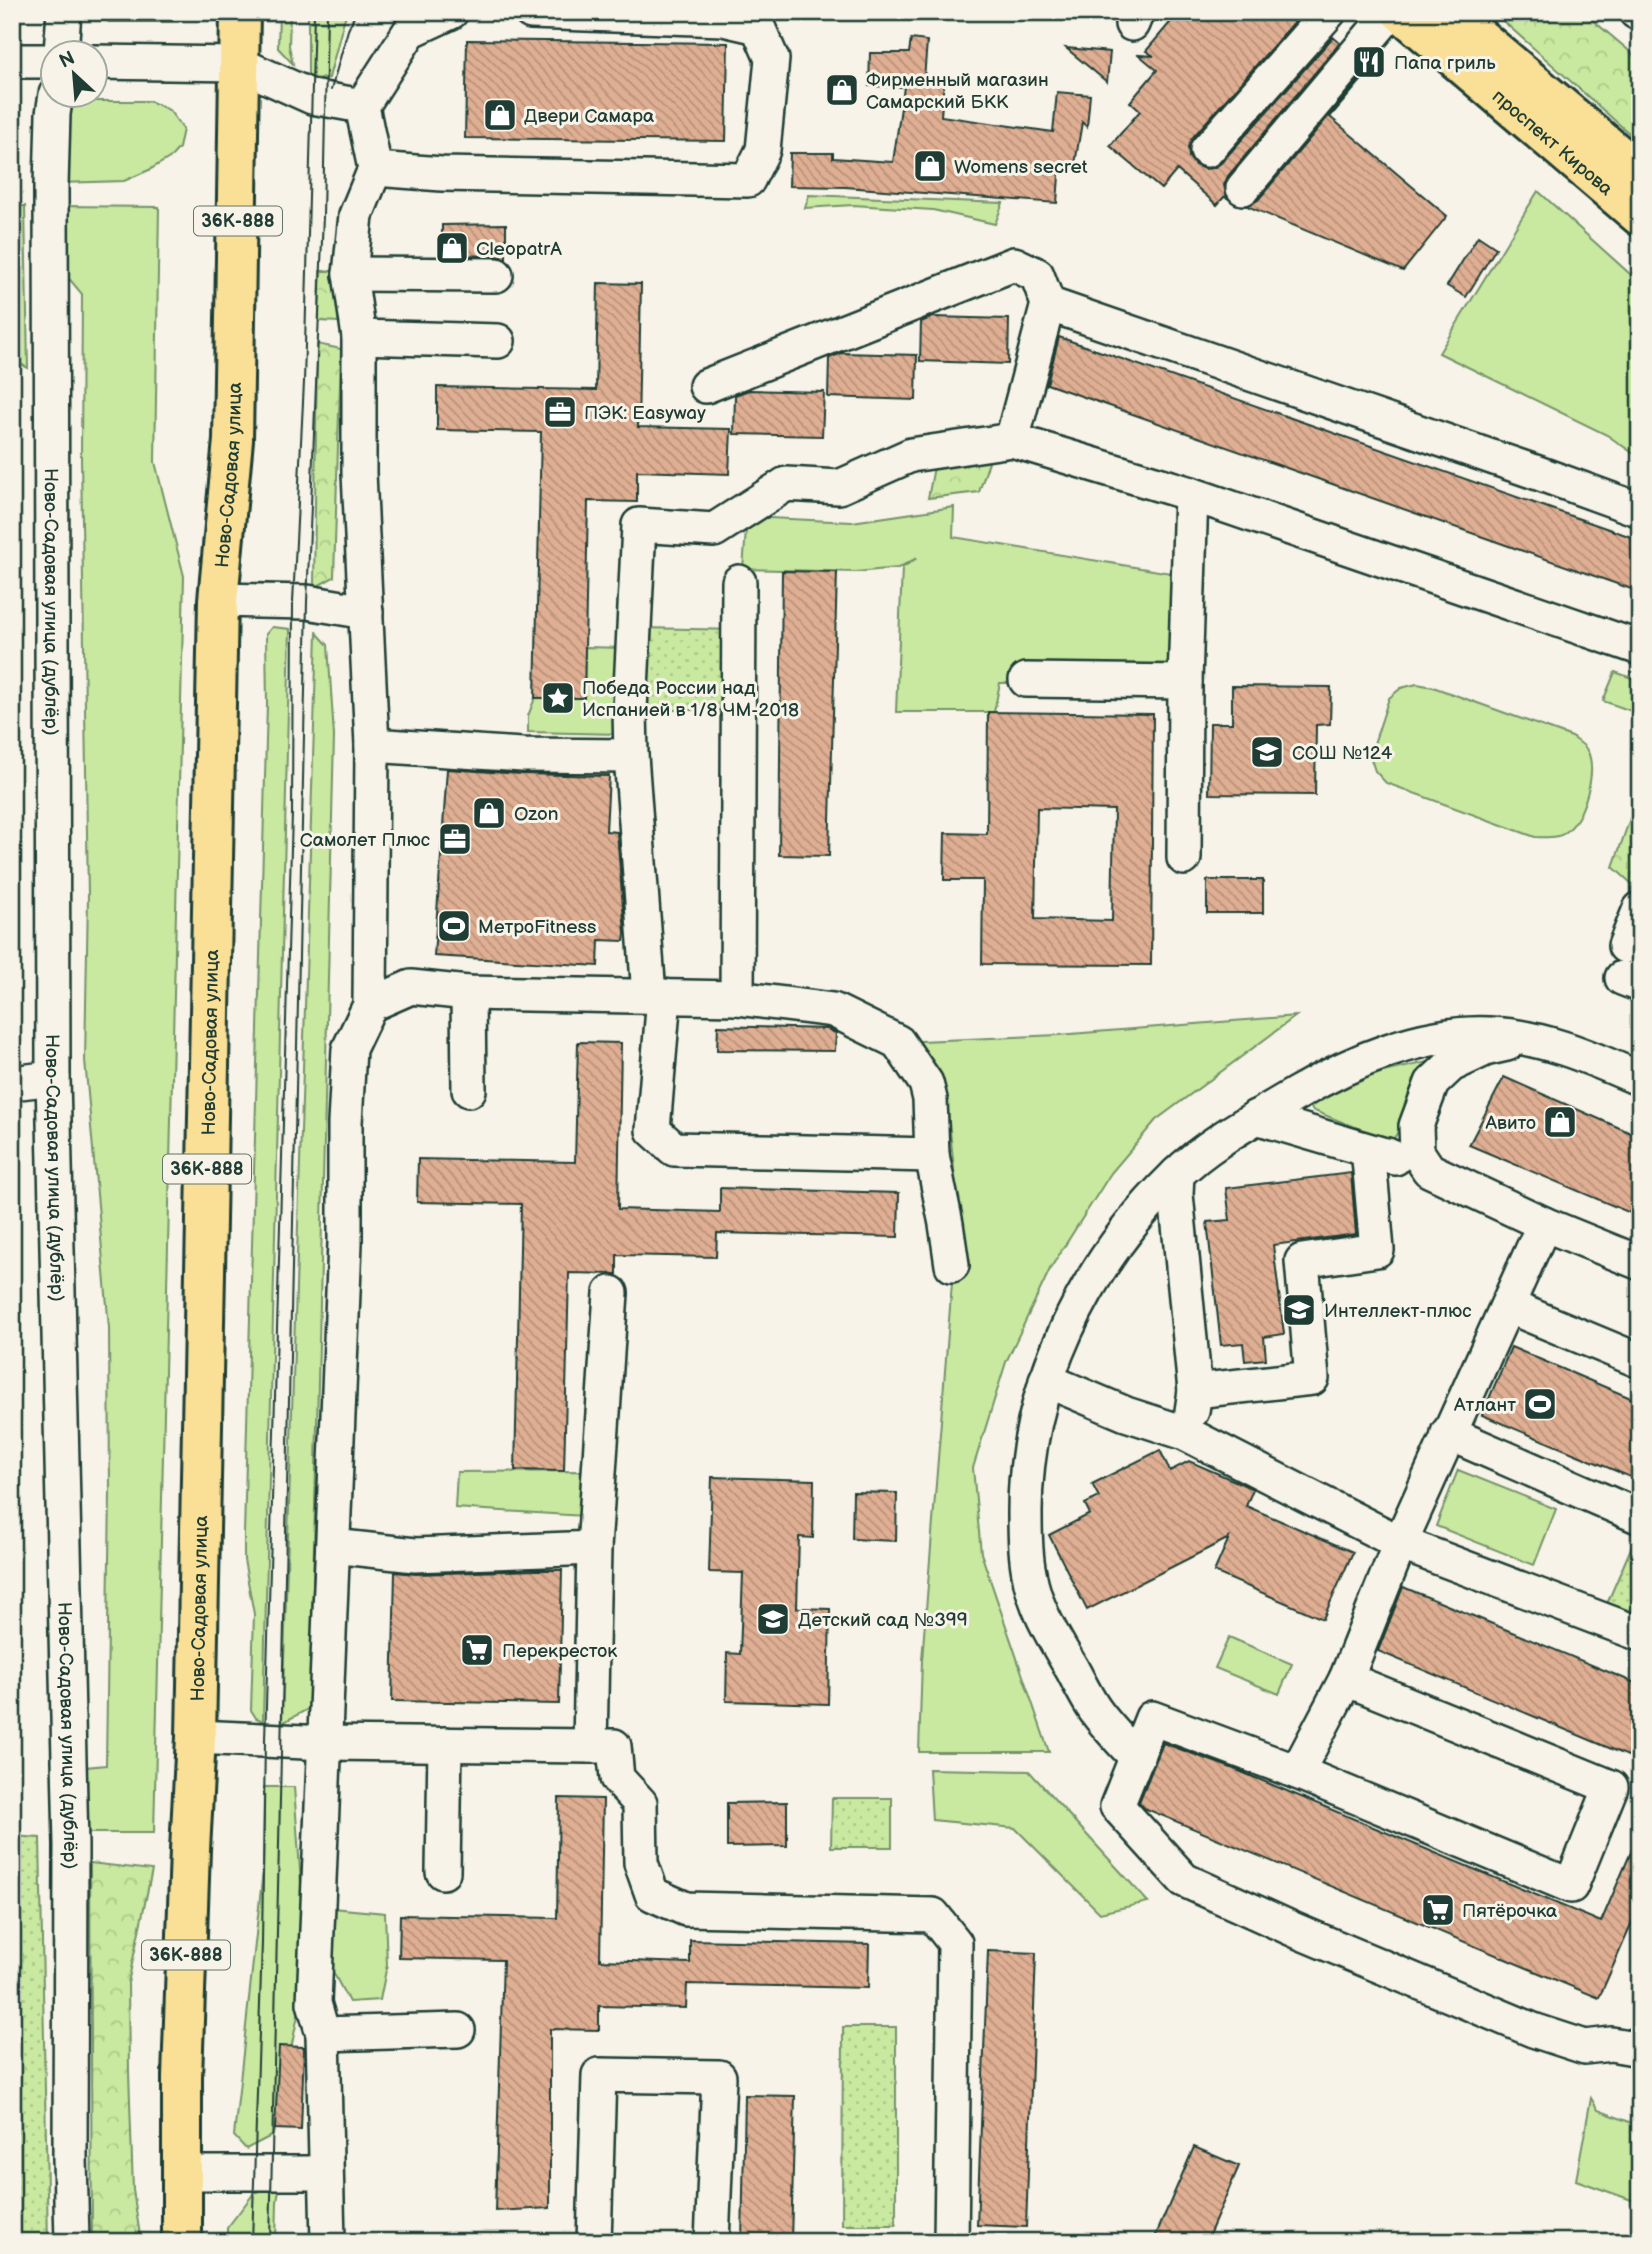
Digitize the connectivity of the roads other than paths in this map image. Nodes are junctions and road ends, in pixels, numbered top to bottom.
1 (64, 12) edge
2 (240, 12) edge
3 (451, 12) edge
4 (530, 12) edge
5 (1329, 12) edge
6 (1391, 12) edge
7 (1401, 12) edge
8 (1449, 12) edge
9 (62, 38) edge
10 (12, 61) edge
11 (38, 61) edge
12 (108, 62) edge
13 (239, 64) junction
14 (362, 106) junction
15 (54, 108) edge
16 (1207, 150) dead end
17 (375, 169) junction
18 (1640, 173) edge
19 (1243, 188) dead end
20 (1640, 216) edge
21 (350, 274) junction
22 (496, 275) dead end
23 (1048, 304) junction
24 (359, 337) junction
25 (498, 341) dead end
26 (706, 386) dead end
27 (1012, 440) junction
28 (1191, 494) junction
29 (1640, 510) edge
30 (739, 582) dead end
31 (218, 600) junction
32 (366, 612) junction
33 (1640, 648) edge
34 (1026, 680) dead end
35 (1185, 682) junction
36 (372, 745) junction
37 (631, 756) junction
38 (1184, 858) dead end
39 (1640, 909) edge
40 (1629, 970) edge
41 (468, 993) junction
42 (657, 995) junction
43 (737, 998) junction
44 (370, 1005) junction
45 (1530, 1039) junction
46 (53, 1078) junction
47 (1640, 1079) edge
48 (12, 1083) edge
49 (469, 1090) dead end
50 (1256, 1117) junction
51 (932, 1155) junction
52 (1387, 1155) junction
53 (1429, 1170) junction
54 (1177, 1174) junction
55 (1544, 1224) junction
56 (1640, 1263) edge
57 (952, 1265) dead end
58 (611, 1293) dead end
59 (1508, 1306) junction
60 (1640, 1361) edge
61 (1046, 1380) junction
62 (1195, 1391) junction
63 (1185, 1433) junction
64 (1448, 1433) junction
65 (1640, 1517) edge
66 (1400, 1543) junction
67 (333, 1546) junction
68 (594, 1548) junction
69 (1640, 1634) edge
70 (1346, 1679) junction
71 (196, 1737) junction
72 (326, 1743) junction
73 (445, 1744) junction
74 (590, 1746) junction
75 (1137, 1758) junction
76 (1297, 1772) junction
77 (443, 1872) dead end
78 (458, 2030) dead end
79 (323, 2034) junction
80 (1640, 2049) edge
81 (183, 2173) junction
82 (325, 2173) junction
83 (72, 2242) edge
84 (182, 2242) edge
85 (328, 2242) edge
86 (594, 2242) edge
87 (712, 2242) edge
88 (951, 2242) edge

1 - 9 street
2 - 13 main road, Ново-Садовая улица / 36К-888
3 - 14 street
4 - 17 street
5 - 16 street
6 - 19 street
7 - 20 main road, проспект Кирова
8 - 18 main road, проспект Кирова
10 - 11 street
12 - 13 street
13 - 14 street
13 - 31 main road, Ново-Садовая улица / 36К-888
14 - 17 street
15 - 46 street, Ново-Садовая улица (дублёр)
17 - 21 street
21 - 22 street
21 - 24 street
23 - 26 street
23 - 27 street
23 - 29 street
24 - 25 street
24 - 32 street
27 - 28 street
27 - 37 street
28 - 33 street
28 - 35 street
30 - 43 street
31 - 32 street
31 - 71 main road, Ново-Садовая улица / 36К-888
32 - 36 street
34 - 35 street
35 - 38 street
36 - 37 street
36 - 44 street
37 - 42 street
39 - 40 street
41 - 42 street
41 - 44 street
41 - 49 street
42 - 43 street
42 - 51 street
43 - 51 street
44 - 67 street
45 - 47 street
45 - 50 street
45 - 53 street
46 - 48 street
46 - 83 street, Ново-Садовая улица (дублёр)
50 - 52 street
50 - 54 street
51 - 57 street
52 - 53 street
52 - 62 street
53 - 55 street
54 - 61 street
54 - 62 street
55 - 56 street
55 - 59 street
58 - 68 street
59 - 60 street
59 - 64 street
61 - 63 street
61 - 75 street
62 - 63 street
63 - 66 street
64 - 65 street
64 - 66 street
66 - 69 street
66 - 70 street
67 - 68 street
67 - 72 street
68 - 74 street
70 - 76 street
70 - 76 street
71 - 72 street
71 - 81 main road, Ново-Садовая улица / 36К-888
72 - 73 street
72 - 79 street
73 - 74 street
73 - 77 street
74 - 88 street
75 - 76 street
75 - 80 street
78 - 79 street
79 - 82 street
81 - 82 street
81 - 84 main road, Ново-Садовая улица / 36К-888
82 - 85 street
86 - 87 street

